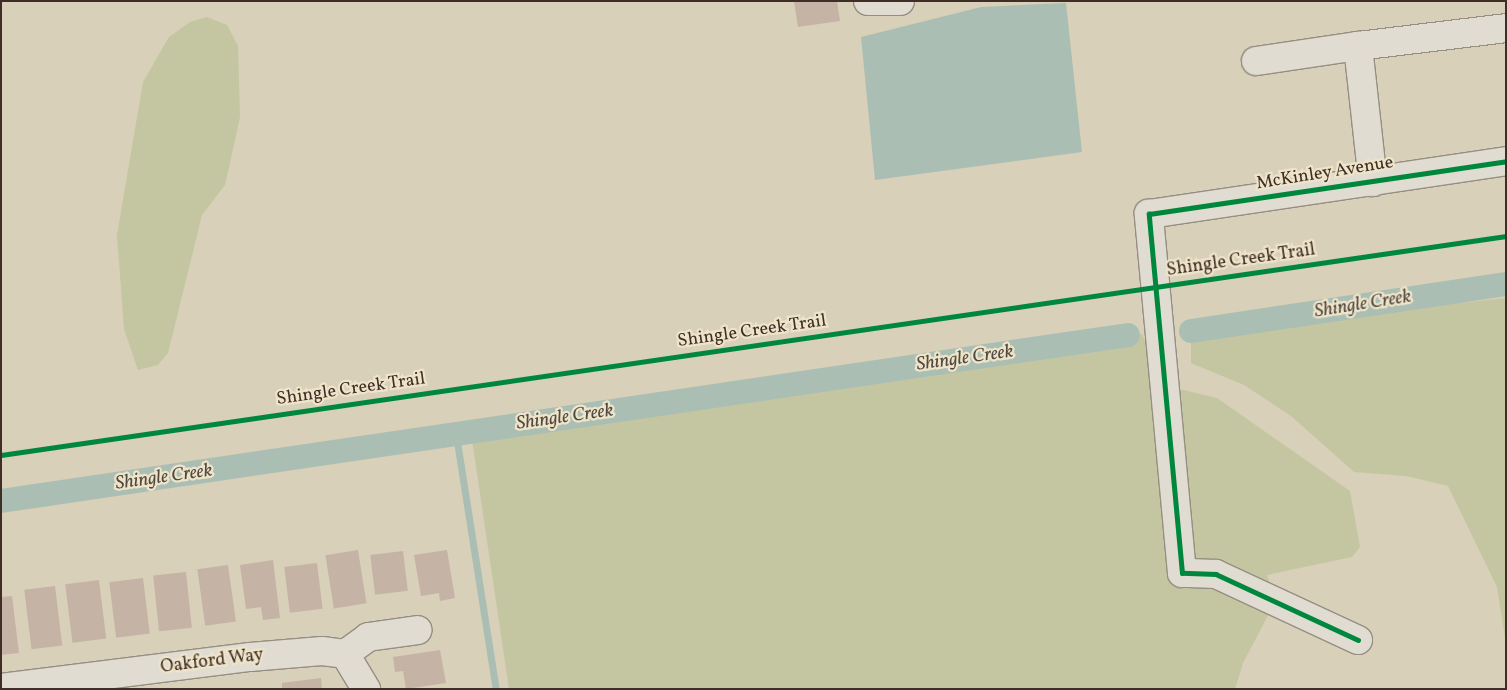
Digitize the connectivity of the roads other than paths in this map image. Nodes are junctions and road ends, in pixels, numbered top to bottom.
1 (868, 1) edge
2 (900, 1) edge
3 (1506, 28) edge
4 (1358, 46) junction
5 (1256, 61) dead end
6 (1506, 161) edge
7 (1372, 182) junction
8 (418, 630) dead end
9 (1358, 640) dead end
10 (346, 654) junction
11 (141, 680) edge
12 (1, 688) edge
13 (366, 689) edge

1 - 2 street
3 - 4 street
4 - 5 street
4 - 7 street
6 - 7 street, McKinley Avenue
7 - 9 street, McKinley Avenue
8 - 10 street
10 - 11 street, Oakford Way
10 - 13 street
11 - 12 street, Oakford Way

